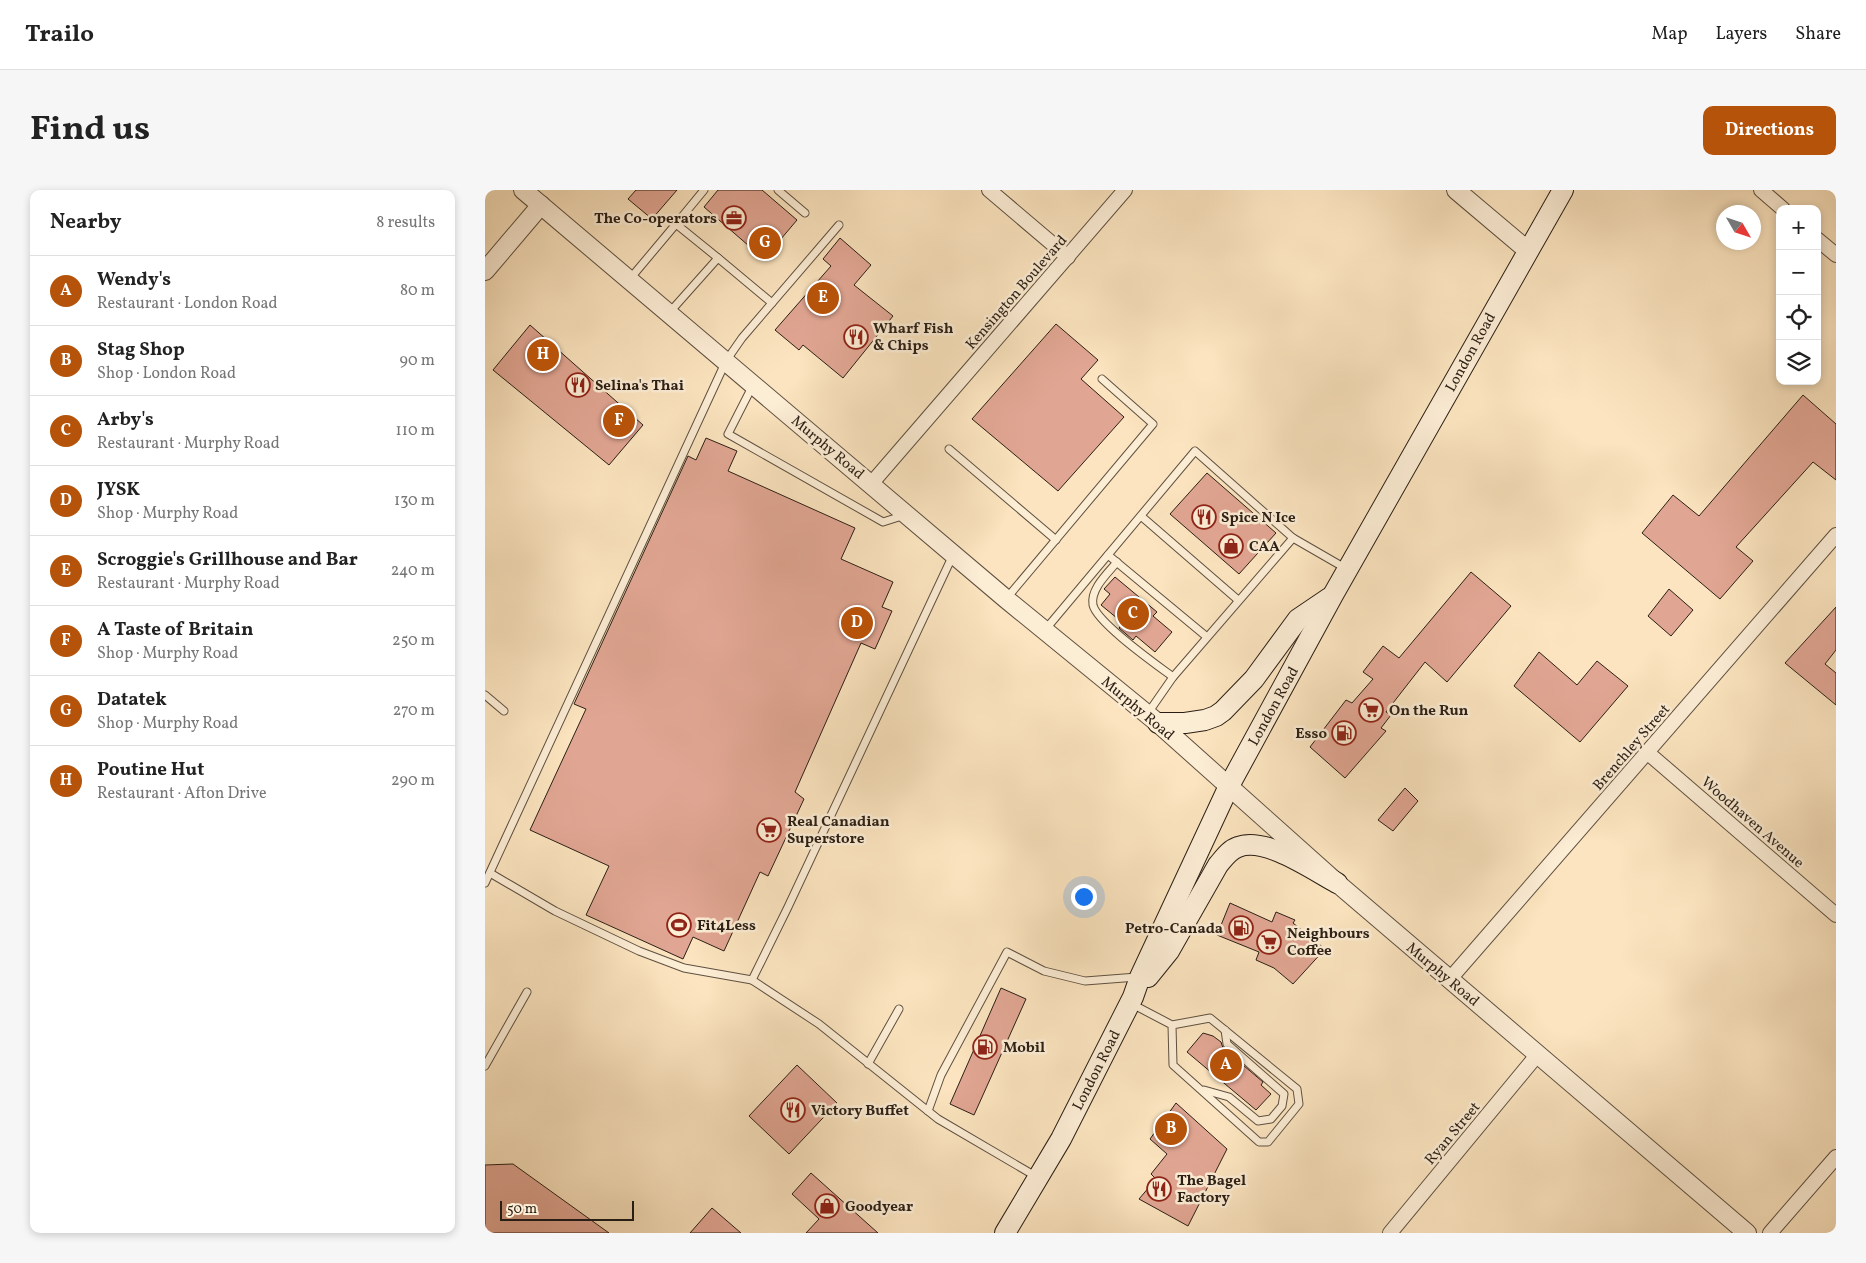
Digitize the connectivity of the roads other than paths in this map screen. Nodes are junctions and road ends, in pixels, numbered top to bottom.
1 (523, 190) edge
2 (704, 190) edge
3 (778, 190) edge
4 (989, 190) edge
5 (1125, 190) edge
6 (1456, 190) edge
7 (1563, 190) edge
8 (1761, 190) edge
9 (541, 205) junction
10 (1778, 205) edge
11 (805, 213) dead end
12 (676, 224) junction
13 (839, 225) dead end
14 (1821, 242) edge
15 (1527, 250) junction
16 (1836, 255) edge
17 (1068, 257) junction
18 (718, 258) junction
19 (485, 271) edge
20 (629, 280) junction
21 (772, 303) junction
22 (669, 313) junction
23 (726, 361) junction
24 (1101, 379) dead end
25 (753, 385) junction
26 (949, 449) dead end
27 (871, 484) junction
28 (907, 515) junction
29 (1141, 516) junction
30 (1836, 535) edge
31 (1293, 538) junction
32 (1056, 540) junction
33 (953, 554) junction
34 (1108, 555) junction
35 (1117, 562) junction
36 (1347, 570) junction
37 (1333, 595) junction
38 (1006, 599) junction
39 (1238, 600) junction
40 (1044, 631) junction
41 (1207, 637) junction
42 (1173, 677) junction
43 (485, 695) edge
44 (504, 711) dead end
45 (1152, 718) junction
46 (1648, 753) junction
47 (1229, 786) junction
48 (490, 873) junction
49 (485, 883) edge
50 (1337, 884) junction
51 (1836, 915) edge
52 (1140, 977) junction
53 (753, 980) junction
54 (1449, 980) junction
55 (527, 992) dead end
56 (1131, 999) junction
57 (899, 1009) dead end
58 (1172, 1025) junction
59 (1225, 1030) junction
60 (1538, 1054) junction
61 (868, 1064) junction
62 (485, 1066) edge
63 (1201, 1090) junction
64 (928, 1111) junction
65 (1836, 1157) edge
66 (1039, 1178) junction
67 (1005, 1233) edge
68 (1390, 1233) edge
69 (1747, 1233) edge
70 (1770, 1233) edge

1 - 9 street, Murphy Road
2 - 12 lane
3 - 11 lane
4 - 17 street
5 - 17 street, Kensington Boulevard
6 - 15 street
7 - 15 main road, London Road
8 - 10 street
9 - 19 street
9 - 20 street, Murphy Road
12 - 18 lane
12 - 20 lane
13 - 21 lane
14 - 16 street
15 - 36 main road, London Road
17 - 27 street, Kensington Boulevard
18 - 21 lane
18 - 22 lane
20 - 22 street, Murphy Road
21 - 23 lane
22 - 23 street, Murphy Road
23 - 25 street, Murphy Road
23 - 48 lane
24 - 32 lane
25 - 27 street, Murphy Road
25 - 28 lane
26 - 32 lane
27 - 28 street, Murphy Road
28 - 33 street, Murphy Road
29 - 31 lane
29 - 34 lane
29 - 39 lane
30 - 46 street, Brenchley Street
31 - 36 lane
31 - 39 lane
32 - 38 lane
33 - 38 street, Murphy Road
33 - 53 lane
34 - 35 lane
34 - 40 lane
35 - 41 lane
35 - 42 lane
36 - 37 main road, London Road
37 - 45 main road
37 - 47 main road, London Road
38 - 40 street, Murphy Road
39 - 41 lane
40 - 45 street, Murphy Road
41 - 42 lane
42 - 45 lane
43 - 44 lane
45 - 47 street, Murphy Road
46 - 51 street, Woodhaven Avenue
46 - 54 street, Brenchley Street
47 - 50 street, Murphy Road
47 - 52 main road, London Road
48 - 49 lane
48 - 53 lane
50 - 54 street, Murphy Road
50 - 56 main road
52 - 56 main road, London Road
52 - 64 lane
53 - 61 lane
54 - 60 street, Murphy Road
55 - 62 lane
56 - 58 lane
56 - 66 main road, London Road
57 - 61 lane
58 - 59 lane
58 - 63 lane
59 - 63 lane
59 - 63 lane
60 - 68 street, Ryan Street
60 - 69 street, Murphy Road
61 - 64 lane
64 - 66 lane
65 - 70 street
66 - 67 main road, London Road

